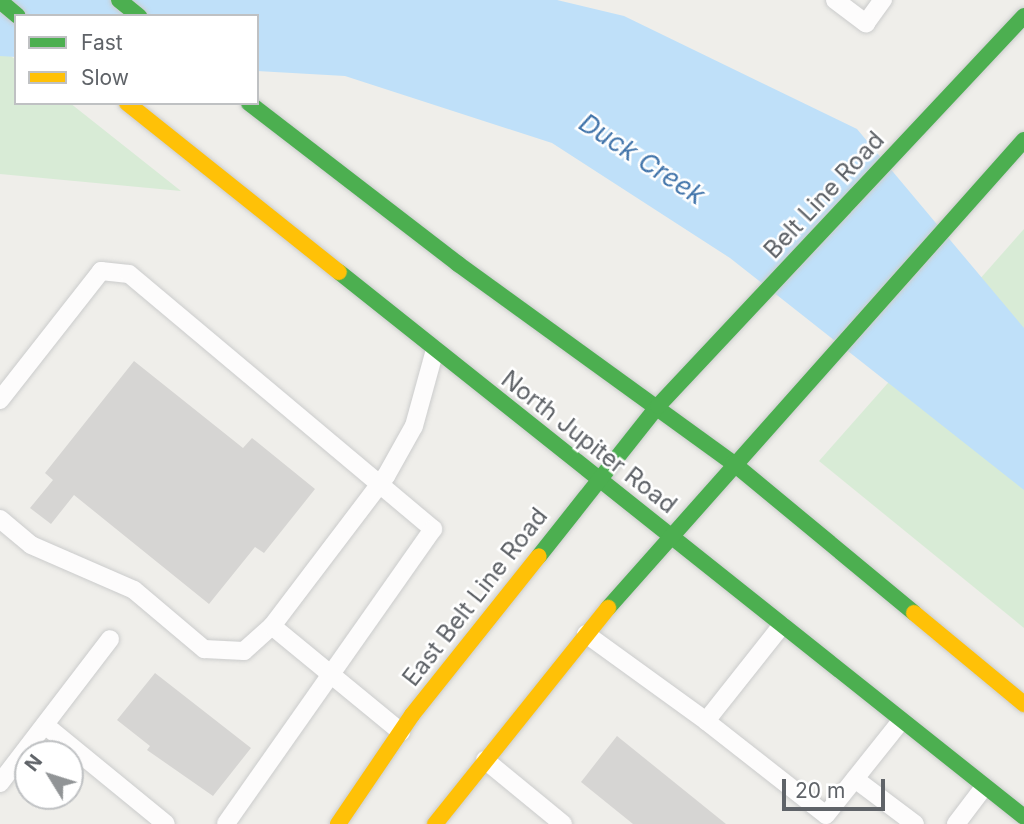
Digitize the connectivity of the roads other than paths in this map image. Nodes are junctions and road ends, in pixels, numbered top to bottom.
1 (119, 0) edge
2 (835, 0) edge
3 (884, 0) edge
4 (0, 1) edge
5 (16, 14) edge
6 (136, 14) edge
7 (1024, 16) edge
8 (129, 105) edge
9 (252, 105) edge
10 (1024, 140) edge
11 (435, 350) junction
12 (0, 400) edge
13 (658, 406) junction
14 (733, 463) junction
15 (596, 479) junction
16 (380, 486) junction
17 (0, 519) edge
18 (670, 534) junction
19 (782, 625) junction
20 (272, 626) junction
21 (586, 634) junction
22 (110, 639) dead end
23 (328, 673) junction
24 (1024, 704) edge
25 (706, 721) junction
26 (901, 721) junction
27 (45, 725) junction
28 (401, 732) junction
29 (485, 760) junction
30 (855, 779) junction
31 (0, 783) edge
32 (984, 787) junction
33 (1024, 817) edge
34 (166, 824) edge
35 (226, 824) edge
36 (338, 824) edge
37 (435, 824) edge
38 (563, 824) edge
39 (915, 824) edge
40 (956, 824) edge

1 - 6 main road
2 - 3 lane
4 - 5 main road
7 - 13 main road, Belt Line Road
8 - 11 main road, North Jupiter Road
9 - 13 main road
10 - 14 main road
11 - 15 main road, North Jupiter Road
11 - 16 lane
12 - 16 lane
13 - 14 main road
13 - 15 main road, East Belt Line Road
14 - 18 main road
14 - 24 main road
15 - 18 main road, North Jupiter Road
15 - 28 main road, East Belt Line Road
16 - 20 lane
16 - 23 lane
17 - 20 lane
18 - 19 main road, North Jupiter Road
18 - 21 main road
19 - 25 lane
19 - 26 main road, North Jupiter Road
20 - 23 lane
21 - 25 lane
21 - 29 main road
22 - 27 lane
23 - 28 lane
23 - 35 lane
25 - 30 lane
26 - 30 lane
26 - 32 main road, North Jupiter Road
27 - 31 lane
27 - 34 lane
28 - 36 main road, East Belt Line Road
29 - 37 main road
29 - 38 lane
30 - 39 lane
32 - 33 main road, North Jupiter Road
32 - 40 lane

